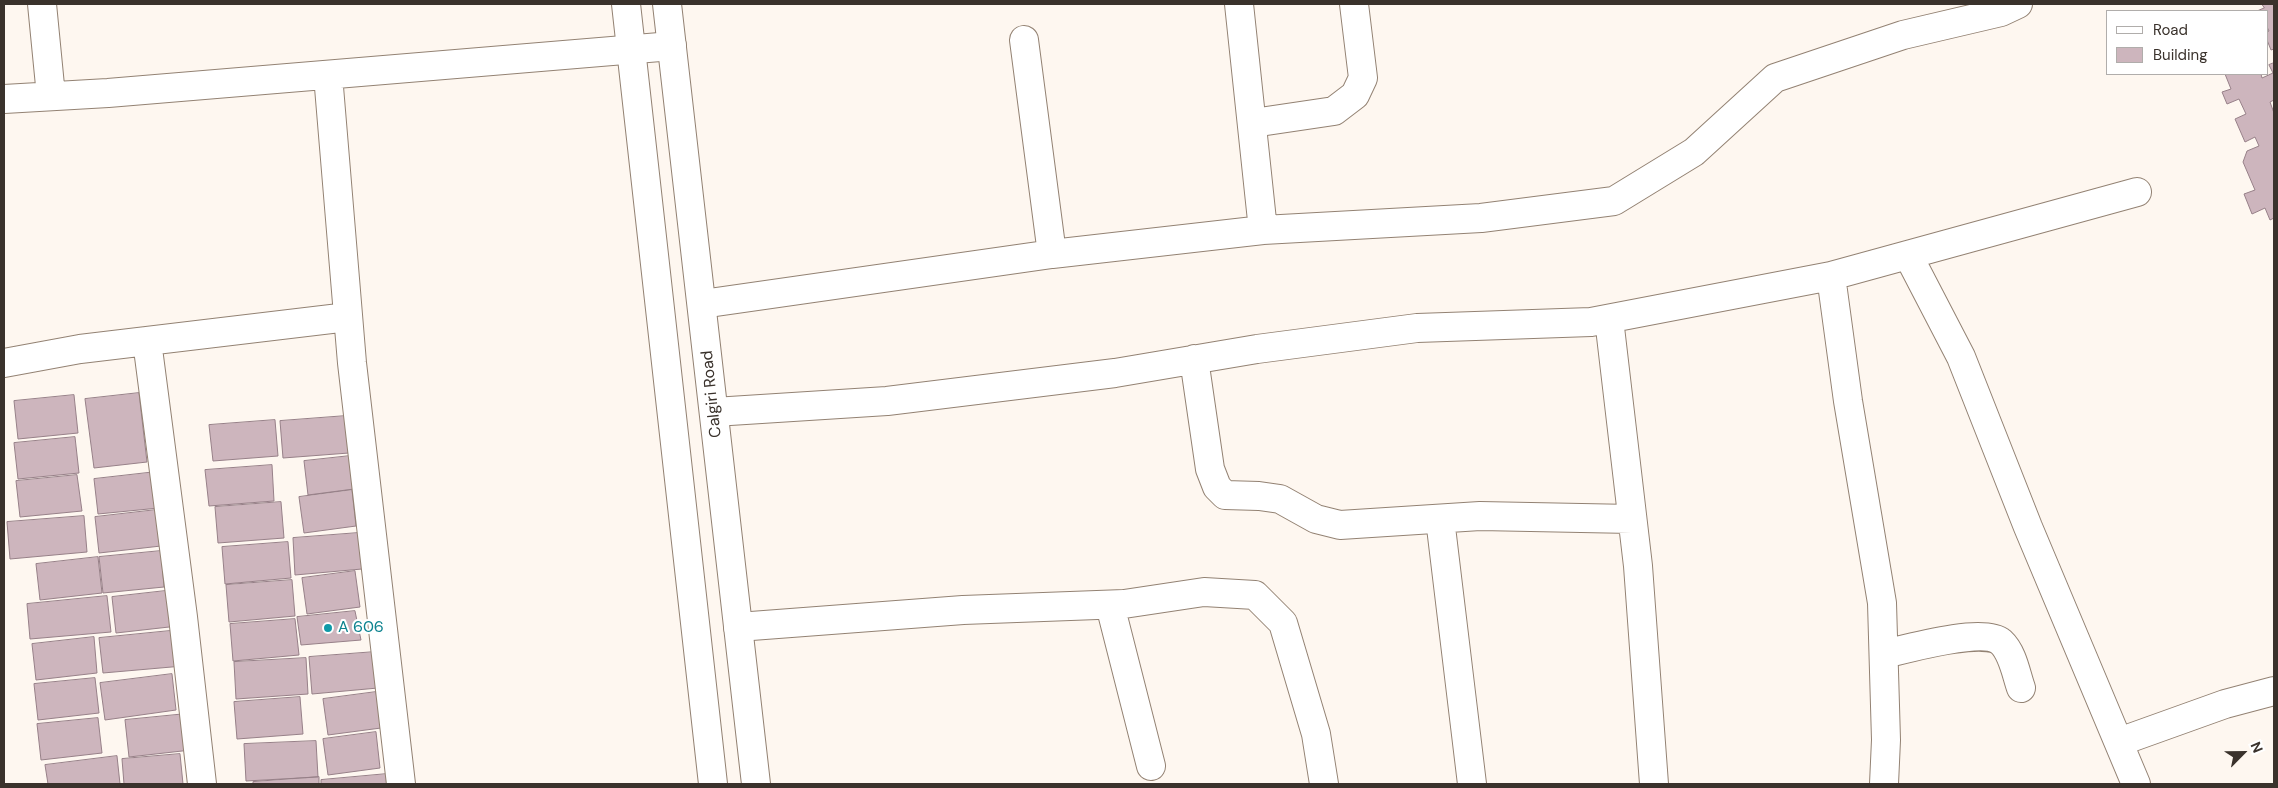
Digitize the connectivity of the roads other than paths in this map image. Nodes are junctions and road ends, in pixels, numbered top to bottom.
1 (42, 4) edge
2 (626, 4) edge
3 (667, 4) edge
4 (1238, 4) edge
5 (1354, 4) edge
6 (2018, 4) edge
7 (1024, 40) dead end
8 (672, 46) junction
9 (631, 49) junction
10 (328, 75) junction
11 (51, 96) junction
12 (4, 99) edge
13 (1253, 123) junction
14 (2137, 192) dead end
15 (1263, 230) junction
16 (1052, 254) junction
17 (1908, 255) junction
18 (1831, 276) junction
19 (702, 304) junction
20 (348, 317) junction
21 (1609, 319) junction
22 (147, 341) junction
23 (1194, 359) junction
24 (4, 363) edge
25 (714, 412) junction
26 (1440, 519) junction
27 (1632, 519) junction
28 (1110, 605) junction
29 (738, 627) junction
30 (1884, 654) junction
31 (2021, 688) dead end
32 (2274, 691) edge
33 (2119, 742) junction
34 (1151, 766) dead end
35 (202, 784) edge
36 (401, 784) edge
37 (713, 784) edge
38 (756, 784) edge
39 (1324, 784) edge
40 (1472, 784) edge
41 (1654, 784) edge
42 (1884, 784) edge
43 (2136, 784) edge

1 - 11 street
2 - 9 street
3 - 8 street, Calgiri Road
4 - 13 street
5 - 13 street
6 - 15 street
7 - 16 street
8 - 9 street
8 - 19 street, Calgiri Road
9 - 10 street
9 - 37 street
10 - 11 street
10 - 20 street
11 - 12 street
13 - 15 street
14 - 17 street
15 - 16 street
16 - 19 street
17 - 18 street
17 - 33 street
18 - 21 street
18 - 30 street
19 - 25 street, Calgiri Road
20 - 22 street
20 - 36 street
21 - 23 street
21 - 27 street
22 - 24 street
22 - 35 street
23 - 25 street
23 - 26 street
25 - 29 street, Calgiri Road
26 - 27 street
26 - 40 street
27 - 41 street
28 - 29 street
28 - 34 street
28 - 39 street
29 - 38 street, Calgiri Road
30 - 31 street
30 - 42 street
32 - 33 street
33 - 43 street

